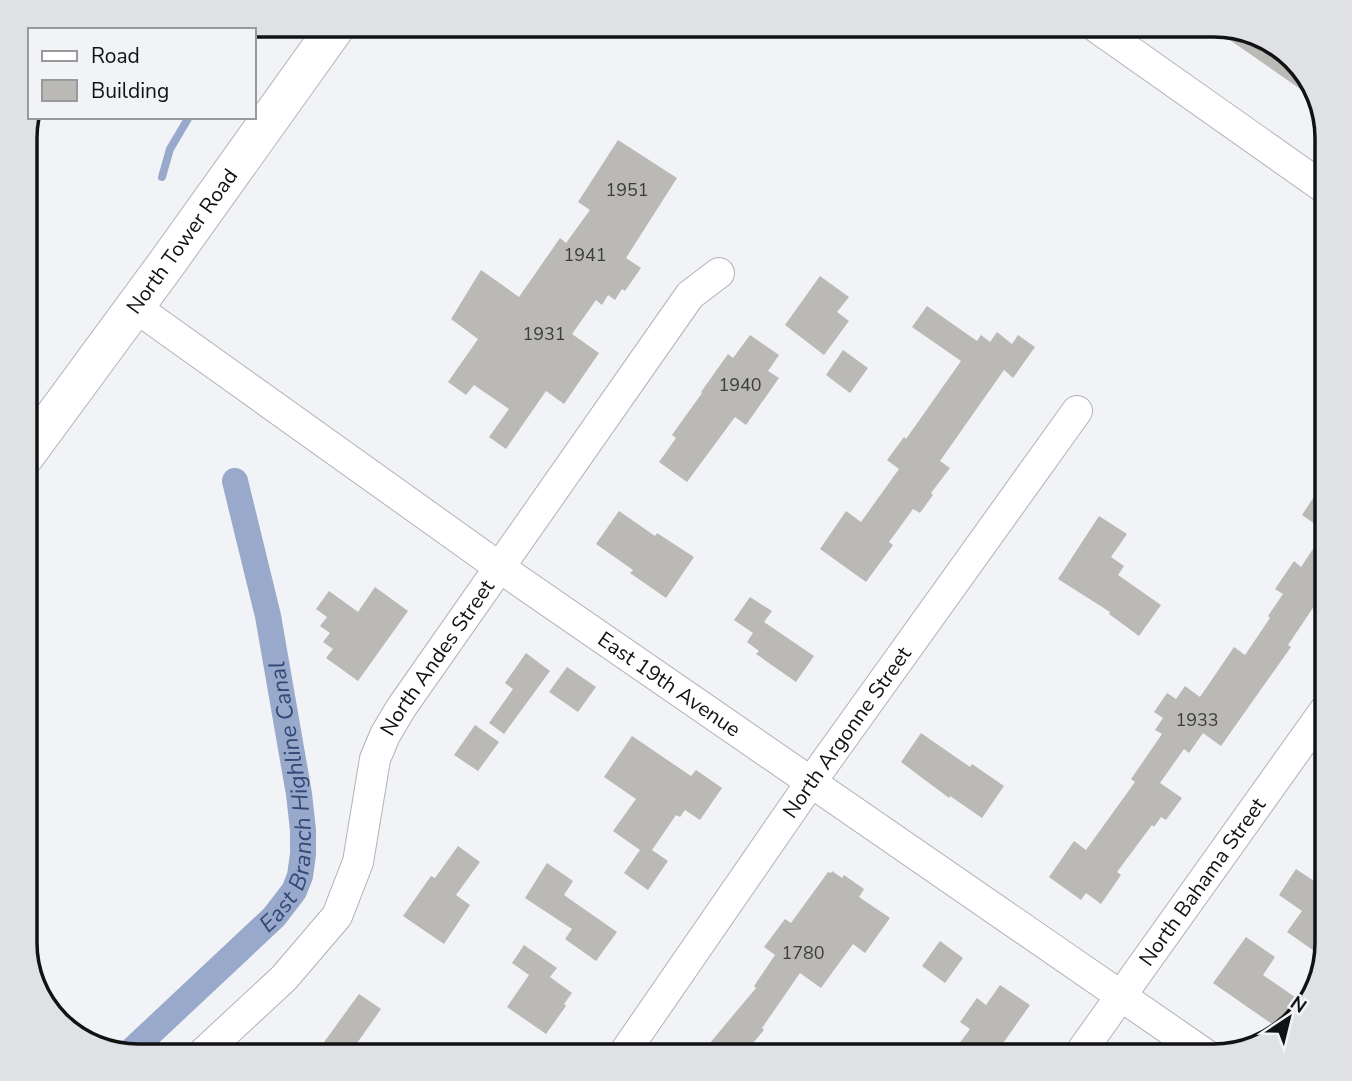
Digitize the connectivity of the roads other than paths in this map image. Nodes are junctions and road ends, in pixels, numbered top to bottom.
1 (328, 37) edge
2 (1111, 37) edge
3 (1315, 181) edge
4 (719, 274) dead end
5 (135, 307) junction
6 (1077, 411) dead end
7 (37, 440) edge
8 (499, 567) junction
9 (1315, 725) edge
10 (811, 782) junction
11 (1122, 995) junction
12 (213, 1044) edge
13 (630, 1044) edge
14 (1087, 1044) edge
15 (1191, 1044) edge

1 - 5 main road, North Tower Road
2 - 3 street
4 - 8 street, North Andes Street
5 - 7 main road, North Tower Road
5 - 8 street, East 19th Avenue
6 - 10 street, North Argonne Street
8 - 10 street, East 19th Avenue
8 - 12 street, North Andes Street
9 - 11 street, North Bahama Street
10 - 11 street, East 19th Avenue
10 - 13 street, North Argonne Street
11 - 14 street, North Bahama Street
11 - 15 street, East 19th Avenue

